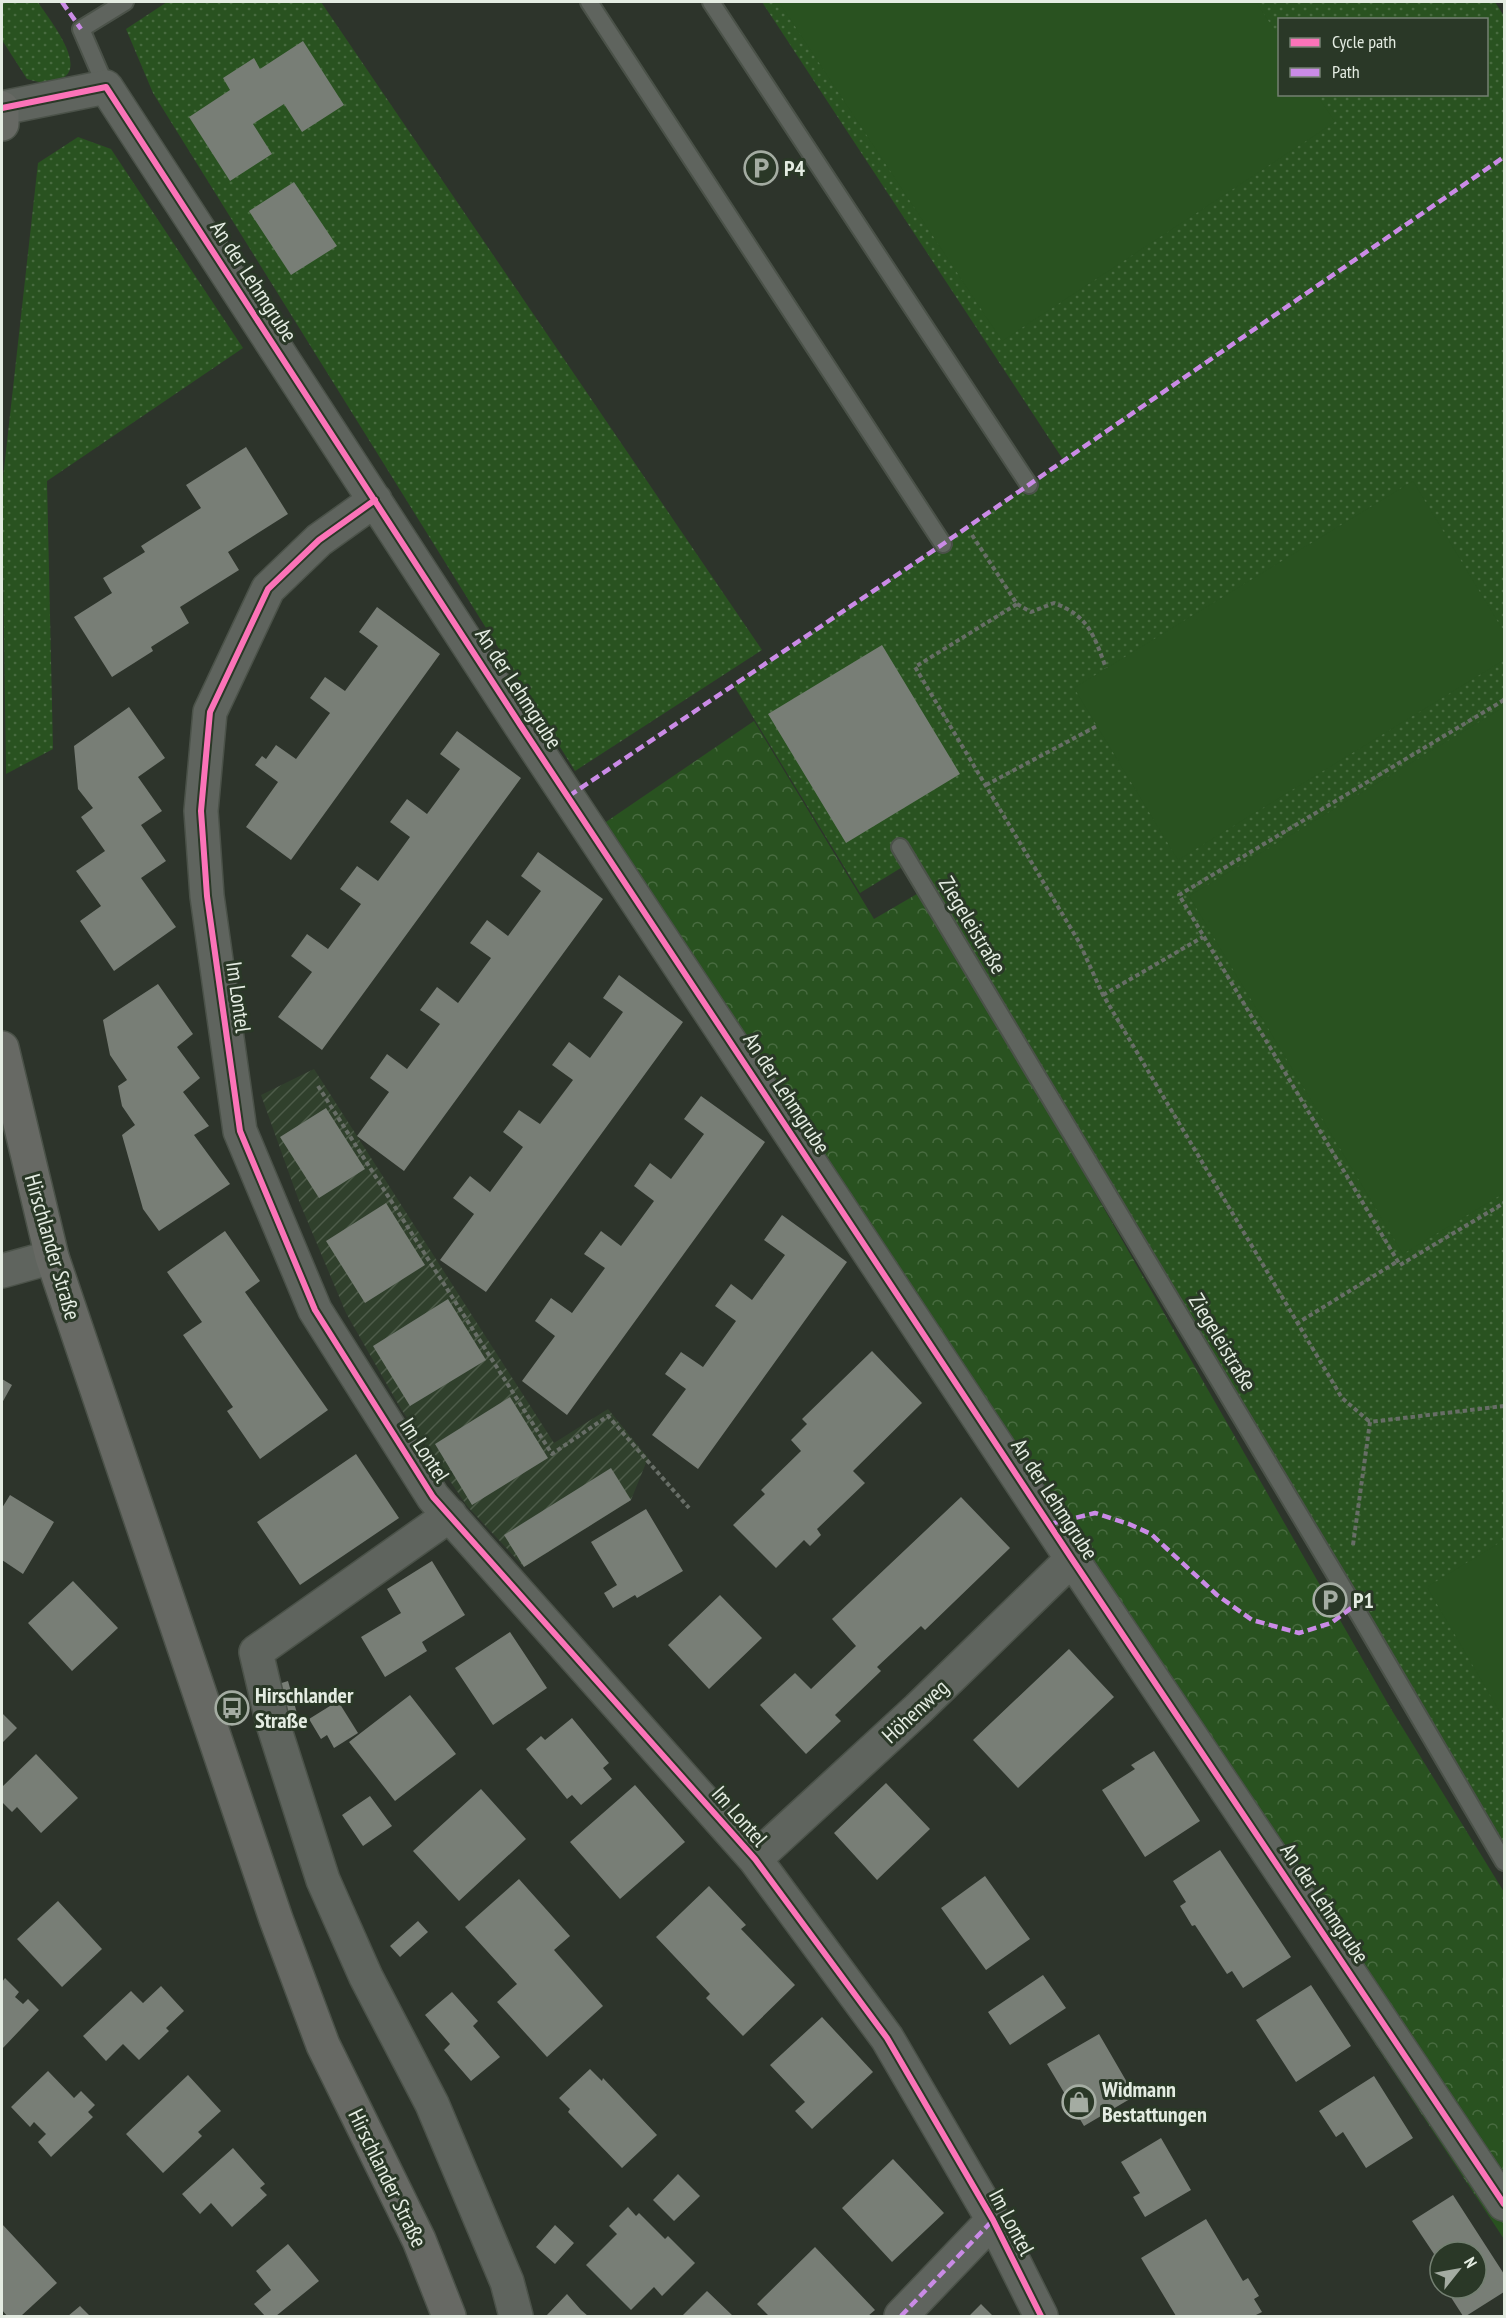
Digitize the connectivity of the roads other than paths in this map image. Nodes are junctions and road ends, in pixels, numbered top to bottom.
1 (125, 2) edge
2 (590, 2) edge
3 (711, 2) edge
4 (106, 87) junction
5 (2, 108) edge
6 (2, 124) edge
7 (1029, 485) dead end
8 (375, 501) junction
9 (943, 544) dead end
10 (900, 847) dead end
11 (2, 1048) edge
12 (52, 1257) junction
13 (2, 1271) edge
14 (450, 1515) junction
15 (1072, 1558) junction
16 (754, 1859) junction
17 (1504, 1862) edge
18 (1504, 2204) edge
19 (993, 2220) junction
20 (450, 2316) edge
21 (516, 2316) edge
22 (901, 2316) edge
23 (1041, 2316) edge

1 - 4 lane
2 - 9 lane
3 - 7 lane
4 - 5 street
4 - 8 street, An der Lehmgrube
5 - 6 street
8 - 14 street, Im Lontel
8 - 15 street, An der Lehmgrube
10 - 17 lane, Ziegeleistraße
11 - 12 street, Hirschlander Straße
12 - 13 street
12 - 20 street, Hirschlander Straße
14 - 16 street, Im Lontel
14 - 21 street
15 - 16 street, Höhenweg
15 - 18 street, An der Lehmgrube
16 - 19 street, Im Lontel
19 - 22 street
19 - 23 street, Im Lontel

